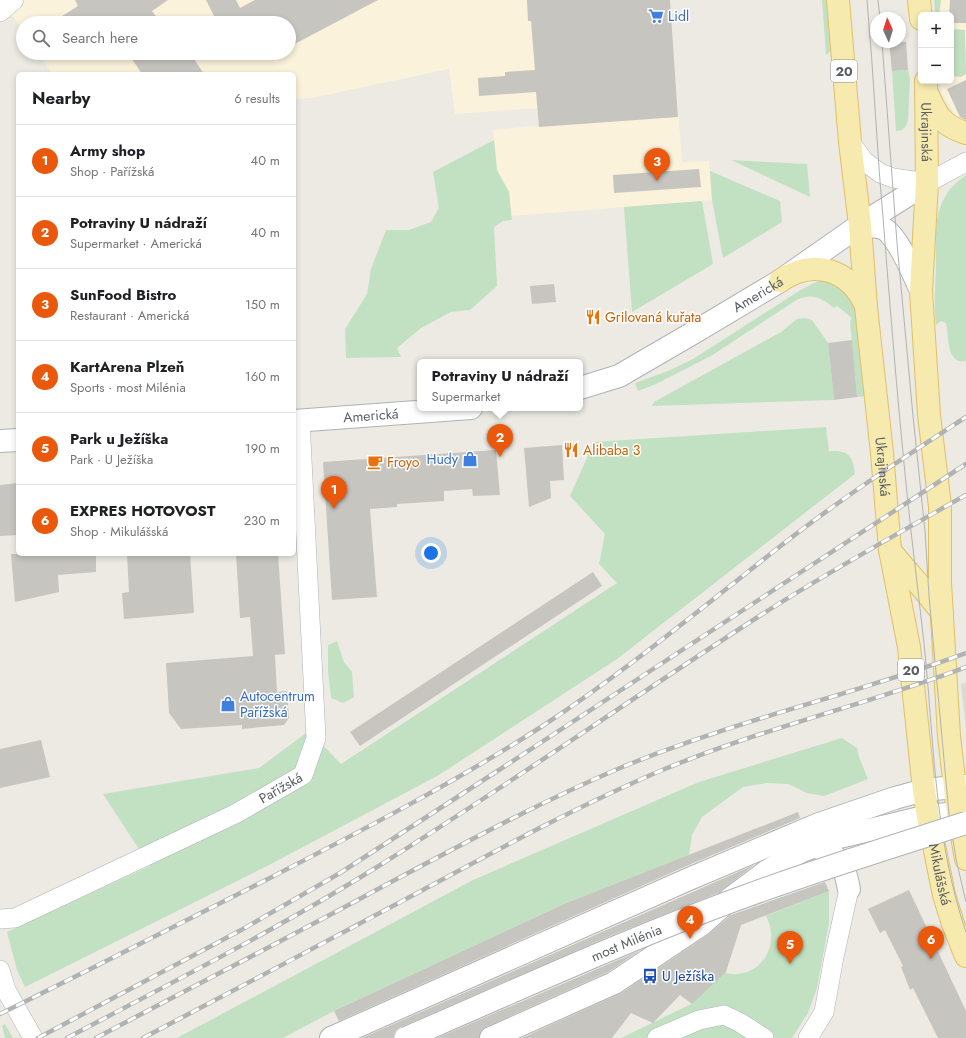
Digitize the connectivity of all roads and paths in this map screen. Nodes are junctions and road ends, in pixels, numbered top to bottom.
1 (838, 0) edge
2 (919, 0) edge
3 (920, 12) edge
4 (927, 87) edge
5 (966, 133) edge
6 (850, 142) junction
7 (966, 162) edge
8 (927, 183) junction
9 (860, 225) junction
10 (780, 281) junction
11 (921, 291) junction
12 (866, 307) junction
13 (583, 387) edge
14 (428, 411) edge
15 (297, 420) edge
16 (16, 440) edge
17 (0, 441) edge
18 (890, 550) junction
19 (942, 613) junction
20 (961, 787) edge
21 (924, 790) junction
22 (928, 816) junction
23 (962, 818) edge
24 (802, 851) junction
25 (966, 860) edge
26 (849, 889) joint
27 (0, 919) edge
28 (966, 956) edge
29 (0, 970) edge
30 (338, 1035) edge
31 (34, 1038) edge
32 (406, 1038) edge
33 (491, 1038) edge
34 (657, 1038) edge
35 (764, 1038) edge
36 (808, 1038) edge

1 - 6 main road, Ukrajinská / 20
2 - 3 main road
4 - 5 main road
4 - 8 main road, Ukrajinská / 20
6 - 8 street, Ukrajinská
6 - 9 main road, Ukrajinská / 20
7 - 8 street
8 - 9 main road, Americká
8 - 11 main road, Ukrajinská / 20
9 - 10 main road, Americká
9 - 11 main road
9 - 12 main road, Ukrajinská / 20
10 - 12 main road
10 - 13 main road, Americká
11 - 19 main road, Ukrajinská / 20
12 - 18 main road, Ukrajinská / 20
14 - 15 main road, Americká
15 - 27 street, Pařížská
16 - 17 main road
18 - 19 main road
18 - 21 main road, Ukrajinská / 20
19 - 20 main road, Ukrajinská / 20
20 - 21 main road
20 - 23 main road, Mikulášská / 20
21 - 22 main road, Mikulášská / 20
21 - 30 main road
22 - 23 main road
22 - 24 main road
22 - 28 main road, Mikulášská / 20
23 - 25 main road, Mikulášská / 20
23 - 32 main road, most Milénia, bridge
24 - 26 main road
24 - 33 main road
26 - 36 street
29 - 31 street
34 - 35 street

